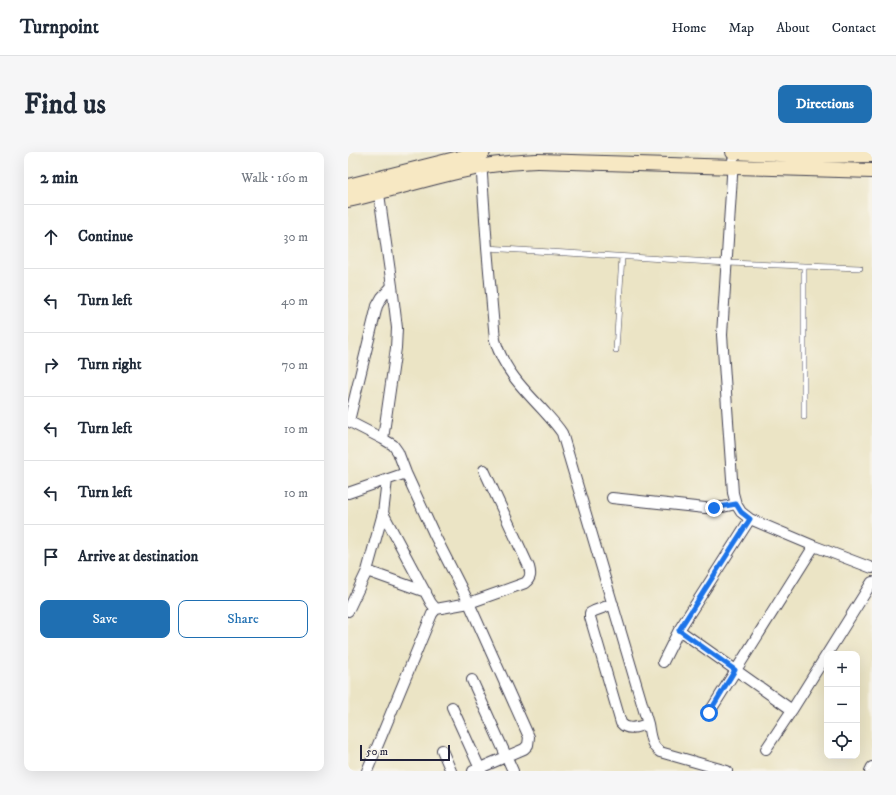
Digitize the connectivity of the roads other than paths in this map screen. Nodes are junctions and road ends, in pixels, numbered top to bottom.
1 (733, 152) edge
2 (872, 155) edge
3 (482, 156) edge
4 (732, 167) junction
5 (872, 171) edge
6 (348, 186) edge
7 (378, 186) junction
8 (348, 200) edge
9 (487, 248) junction
10 (622, 257) junction
11 (727, 263) junction
12 (804, 266) junction
13 (860, 268) dead end
14 (392, 286) junction
15 (616, 350) dead end
16 (804, 417) dead end
17 (348, 421) edge
18 (383, 439) junction
19 (484, 470) dead end
20 (406, 473) junction
21 (387, 480) junction
22 (348, 493) edge
23 (612, 498) dead end
24 (736, 504) junction
25 (383, 513) junction
26 (750, 519) junction
27 (814, 546) junction
28 (872, 568) edge
29 (367, 571) junction
30 (872, 582) edge
31 (426, 592) junction
32 (469, 603) junction
33 (612, 604) junction
34 (436, 609) junction
35 (348, 611) edge
36 (679, 630) junction
37 (663, 662) dead end
38 (735, 670) junction
39 (472, 680) dead end
40 (452, 707) dead end
41 (792, 710) junction
42 (709, 713) dead end
43 (648, 724) junction
44 (766, 749) dead end
45 (442, 750) dead end
46 (506, 757) junction
47 (872, 767) edge
48 (478, 770) edge
49 (367, 771) edge
50 (451, 771) edge
51 (513, 771) edge
52 (727, 771) edge
53 (870, 771) edge

1 - 2 street
1 - 4 street
3 - 4 street
3 - 7 street
3 - 9 street
4 - 5 street
4 - 11 street
6 - 7 street
7 - 8 street
7 - 14 street
9 - 10 lane
9 - 33 street
10 - 11 lane
10 - 15 lane
11 - 12 lane
11 - 24 street
12 - 13 lane
12 - 16 lane
14 - 17 street
14 - 18 street
17 - 18 street
18 - 20 street
19 - 32 street
20 - 21 street
20 - 32 street
21 - 22 street
21 - 25 street
23 - 24 street
24 - 26 street
25 - 29 street
25 - 31 street
26 - 27 street
26 - 36 street
27 - 28 street
27 - 38 street
29 - 31 street
29 - 35 street
30 - 41 street
31 - 34 street
32 - 34 street
32 - 46 street
33 - 43 street
33 - 43 street
34 - 49 street
36 - 37 street
36 - 38 street
38 - 41 street
38 - 42 street
39 - 46 street
40 - 48 street
41 - 44 street
43 - 52 street
45 - 50 street
46 - 48 street
46 - 51 street
47 - 53 street

